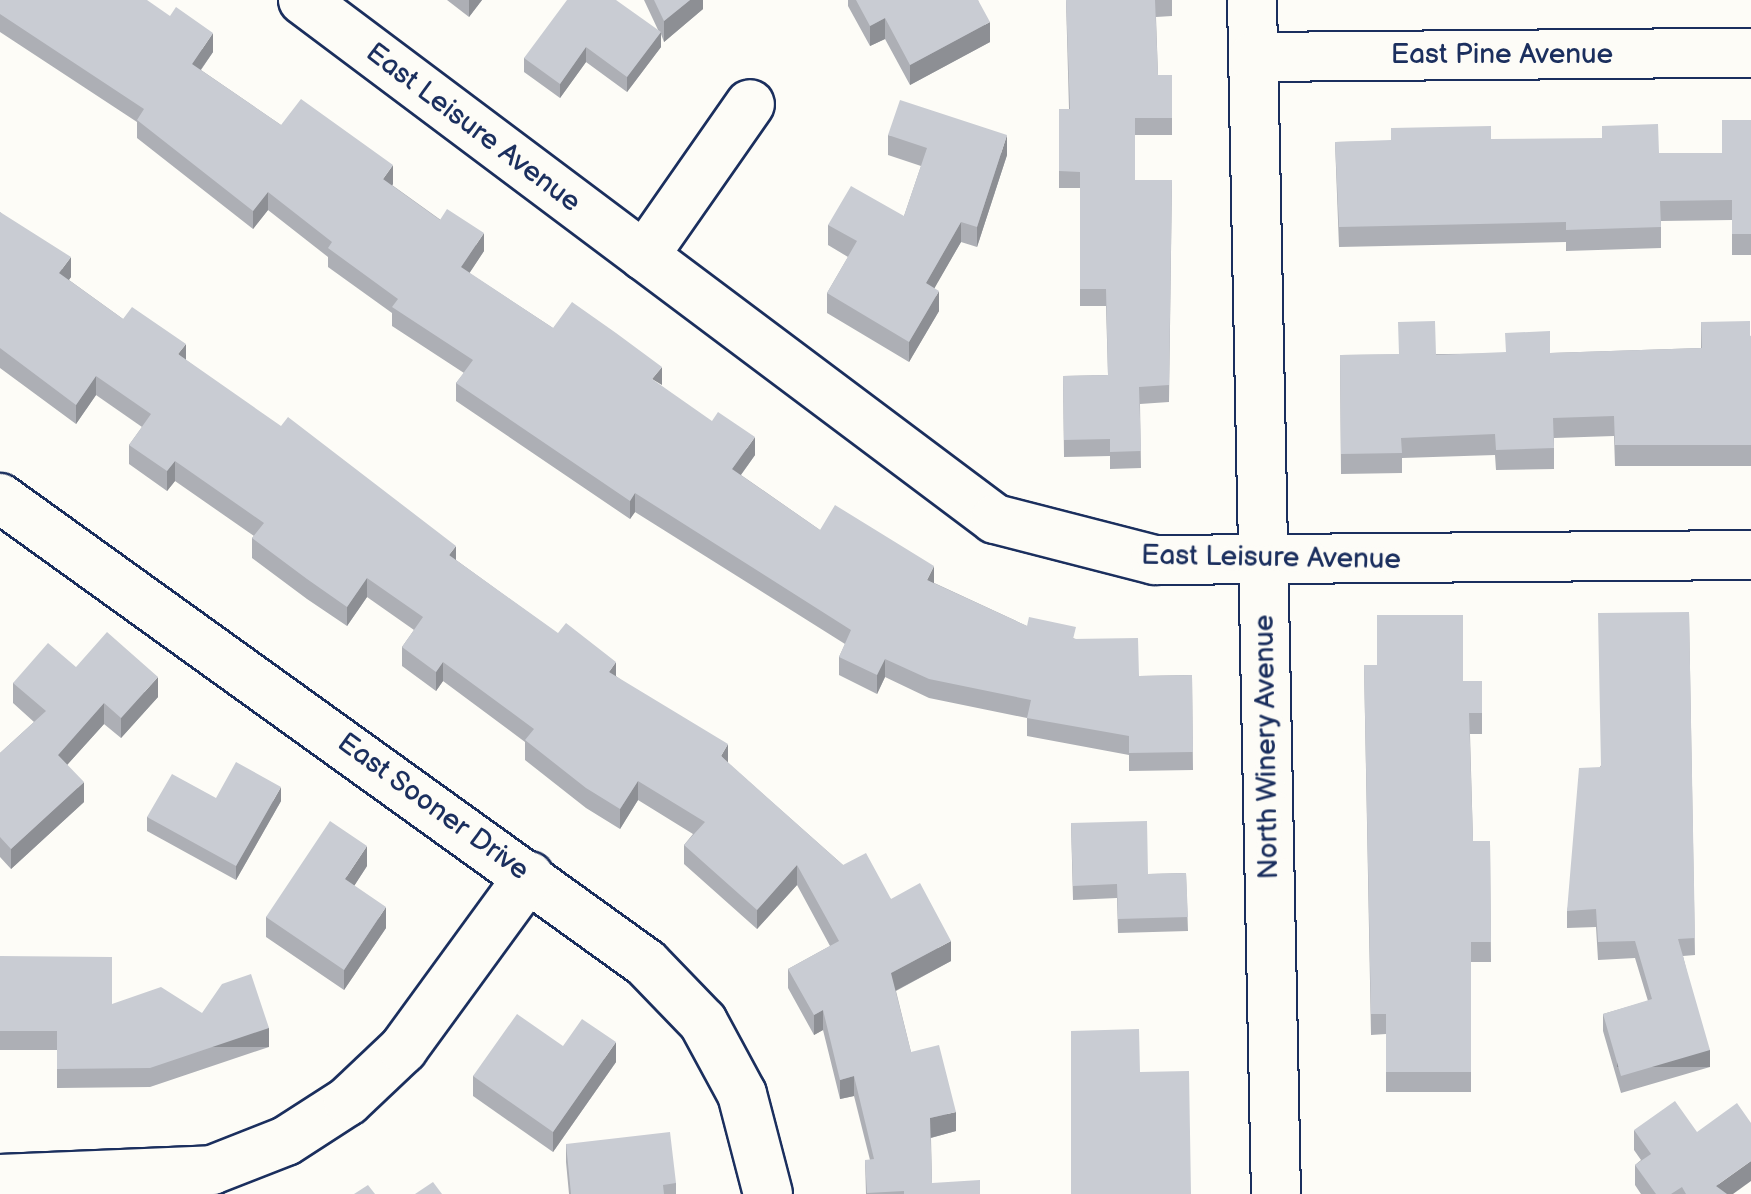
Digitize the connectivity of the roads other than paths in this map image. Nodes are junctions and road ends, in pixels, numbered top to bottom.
1 (303, 0) edge
2 (1252, 0) edge
3 (1751, 54) edge
4 (1253, 57) junction
5 (750, 104) dead end
6 (644, 256) junction
7 (0, 498) edge
8 (1751, 556) edge
9 (1264, 561) junction
10 (530, 876) junction
11 (0, 1179) edge
12 (768, 1194) edge
13 (1276, 1194) edge

1 - 6 street, East Leisure Avenue
2 - 4 street, North Winery Avenue
3 - 4 street, East Pine Avenue
4 - 9 street, North Winery Avenue
5 - 6 street
6 - 9 street, East Leisure Avenue
7 - 10 street, East Sooner Drive
8 - 9 street, East Leisure Avenue
9 - 13 street, North Winery Avenue
10 - 11 street
10 - 12 street, East Sooner Drive

